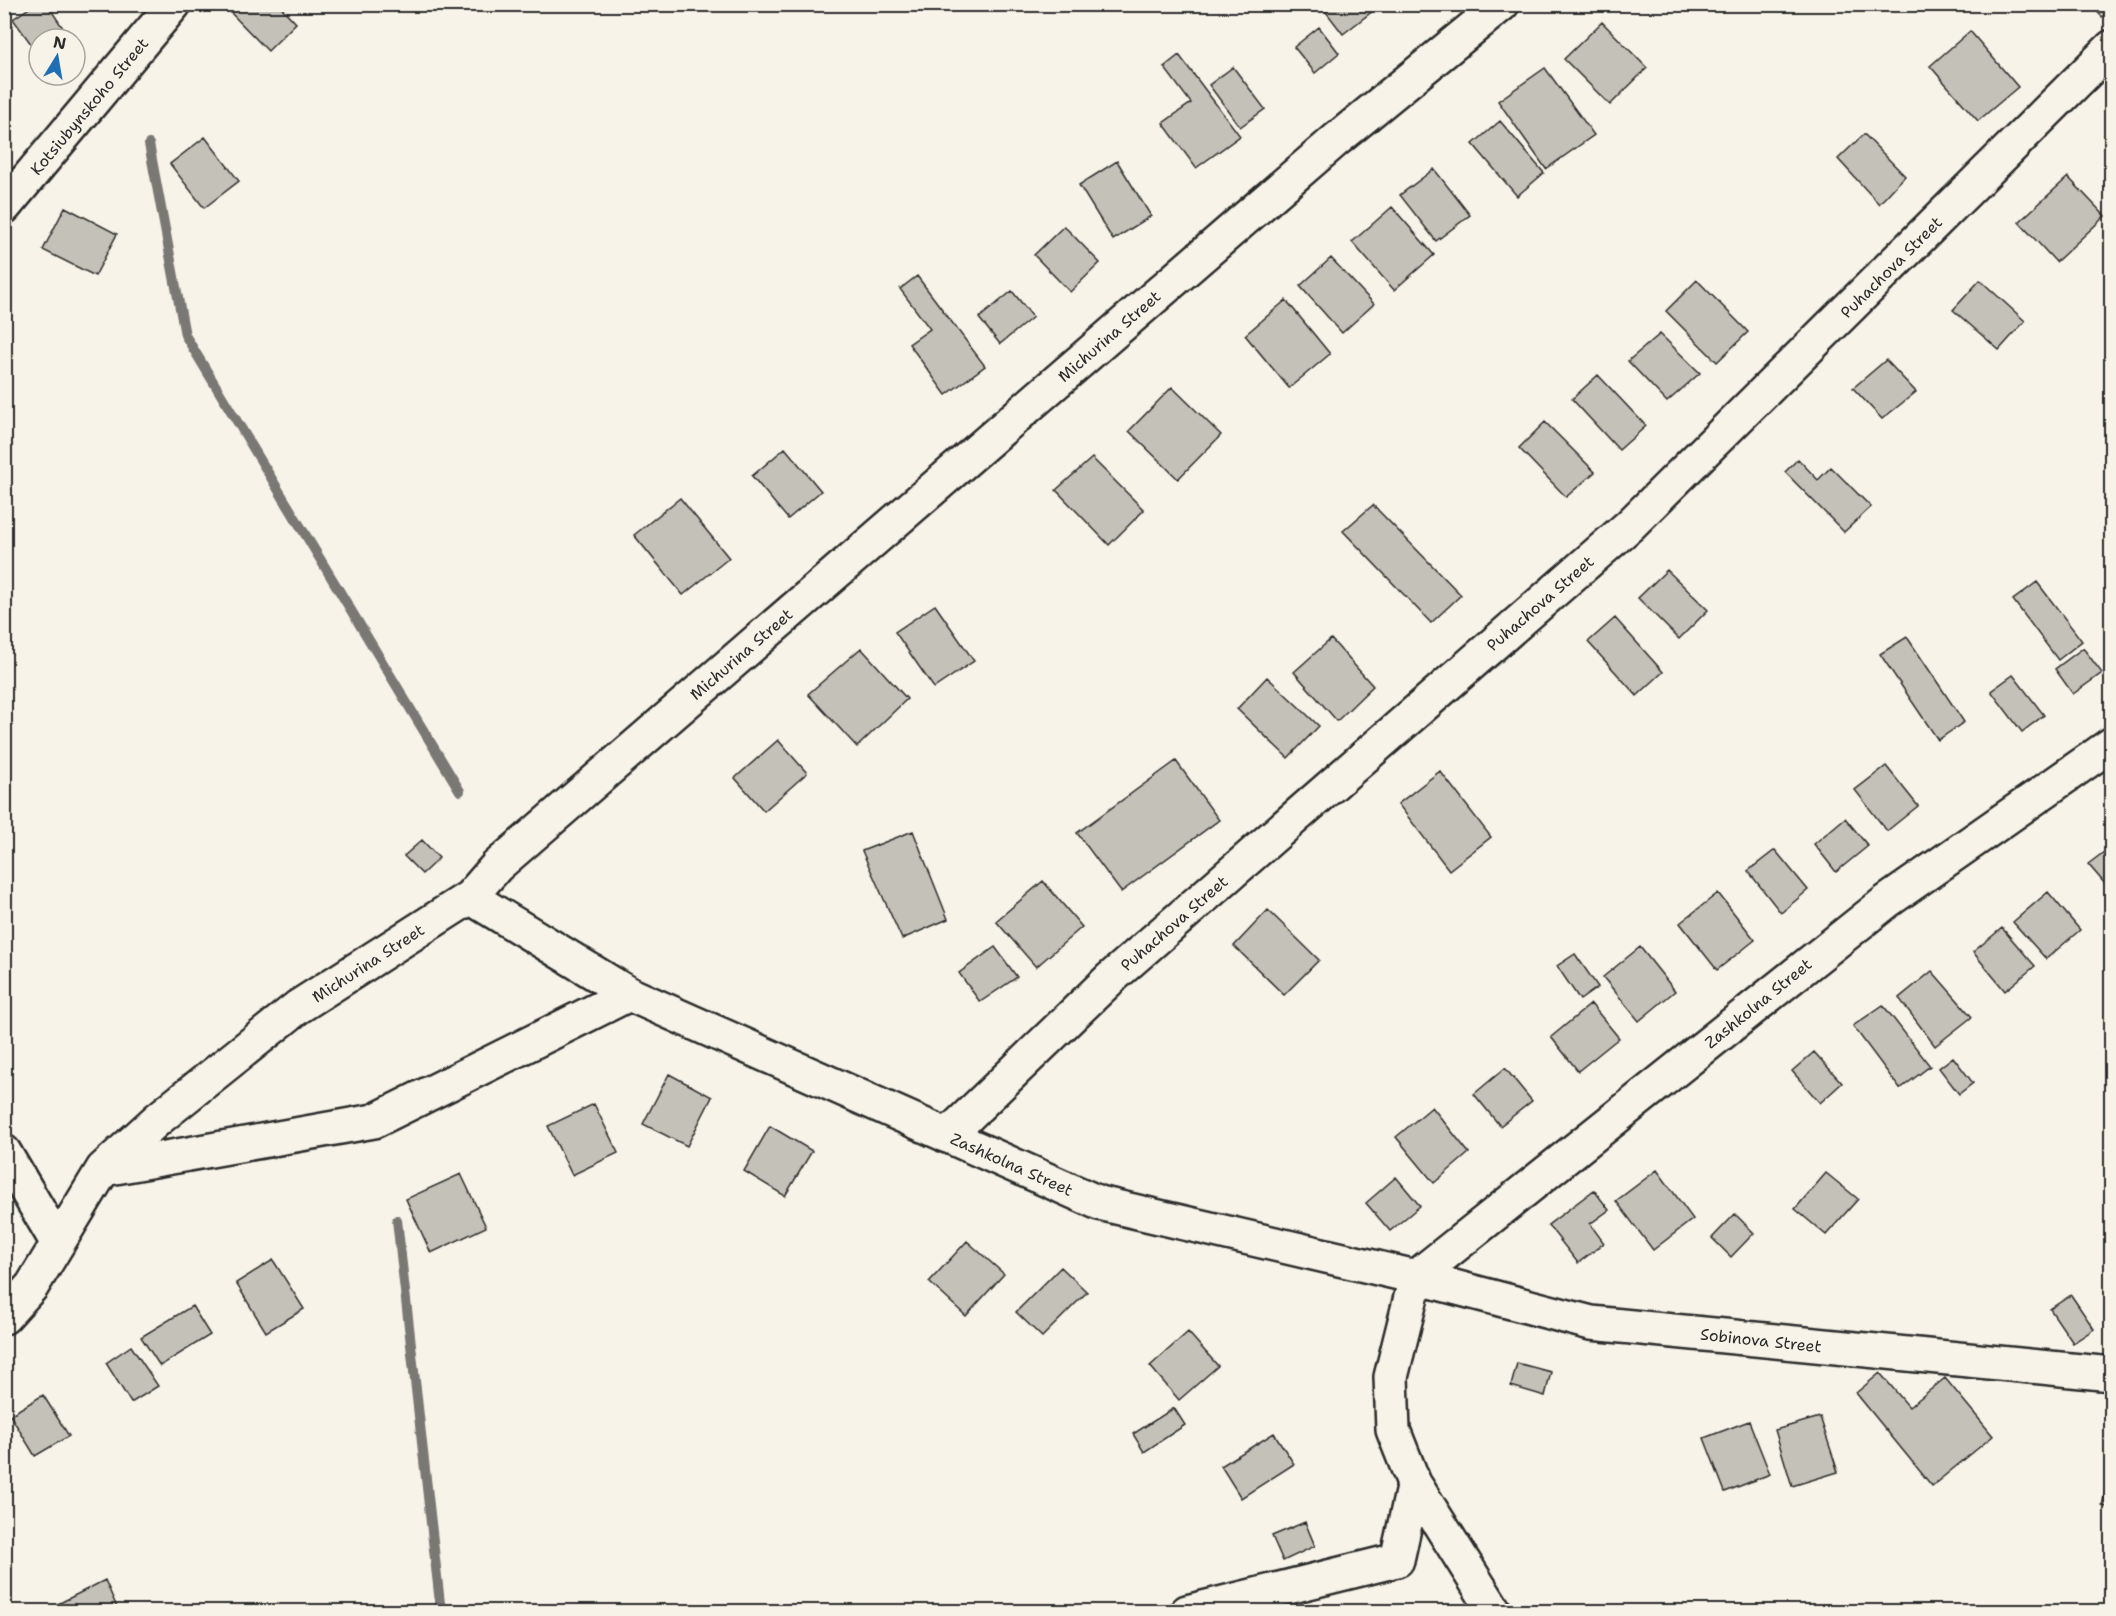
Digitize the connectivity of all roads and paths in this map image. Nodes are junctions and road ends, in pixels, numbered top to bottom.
1 (174, 4) edge
2 (1502, 4) edge
3 (2112, 47) edge
4 (4, 207) edge
5 (2112, 744) edge
6 (470, 897) junction
7 (628, 994) junction
8 (947, 1136) junction
9 (4, 1152) edge
10 (103, 1169) junction
11 (57, 1242) junction
12 (1416, 1277) junction
13 (4, 1317) edge
14 (2110, 1373) edge
15 (1414, 1483) junction
16 (1186, 1611) edge
17 (1496, 1611) edge

1 - 4 street, Kotsiubynskoho Street
2 - 6 street, Michurina Street
3 - 8 street, Puhachova Street
5 - 12 street, Zashkolna Street
6 - 7 street, Zashkolna Street
6 - 10 street, Michurina Street
7 - 8 street, Zashkolna Street
7 - 10 street
8 - 12 street, Zashkolna Street
9 - 11 street
10 - 11 street, Michurina Street
11 - 13 street, Michurina Street
12 - 14 street, Sobinova Street
12 - 15 street
15 - 16 street
15 - 17 street

